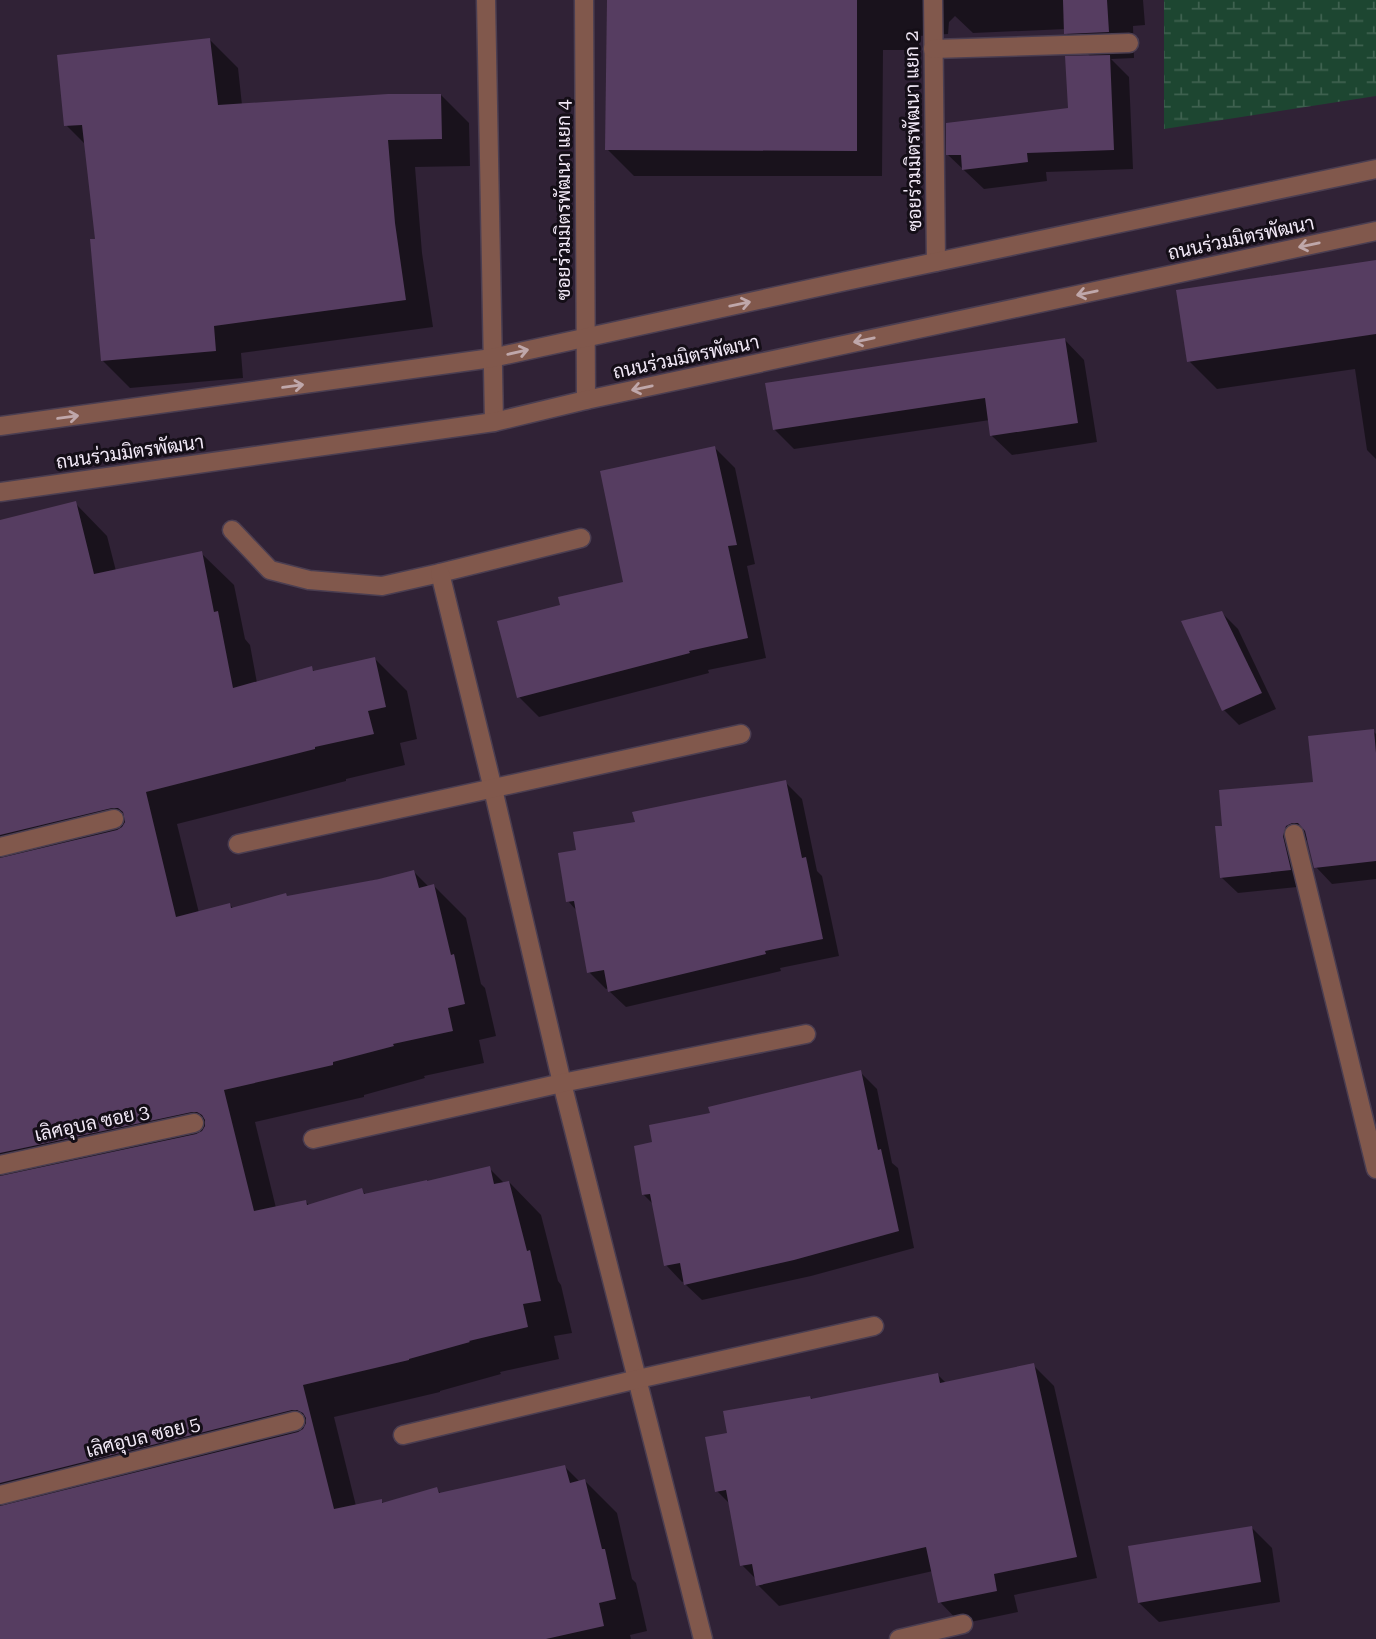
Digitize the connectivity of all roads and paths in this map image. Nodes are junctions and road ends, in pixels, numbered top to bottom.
1 (486, 0) edge
2 (584, 0) edge
3 (933, 0) edge
4 (1129, 43) dead end
5 (933, 50) junction
6 (1376, 169) edge
7 (1376, 231) edge
8 (936, 262) junction
9 (585, 337) junction
10 (492, 358) junction
11 (586, 400) junction
12 (494, 422) junction
13 (0, 426) edge
14 (0, 492) edge
15 (232, 530) dead end
16 (581, 538) dead end
17 (439, 573) junction
18 (741, 734) dead end
19 (493, 789) junction
20 (114, 819) dead end
21 (1294, 834) dead end
22 (239, 844) dead end
23 (0, 847) edge
24 (806, 1034) dead end
25 (562, 1083) junction
26 (194, 1123) dead end
27 (313, 1139) dead end
28 (0, 1165) edge
29 (1376, 1169) edge
30 (874, 1326) dead end
31 (638, 1379) junction
32 (295, 1421) dead end
33 (403, 1435) dead end
34 (0, 1495) edge
35 (963, 1624) dead end
36 (703, 1639) edge
37 (899, 1639) edge

1 - 10 street
2 - 9 street, ซอยร่วมมิตรพัฒนา แยก 4
3 - 5 street, ซอยร่วมมิตรพัฒนา แยก 2
4 - 5 street
5 - 8 street, ซอยร่วมมิตรพัฒนา แยก 2
6 - 8 street, ถนนร่วมมิตรพัฒนา
7 -> 11 street, ถนนร่วมมิตรพัฒนา
9 -> 8 street, ถนนร่วมมิตรพัฒนา
10 -> 9 street, ถนนร่วมมิตรพัฒนา
9 - 11 street, ซอยร่วมมิตรพัฒนา แยก 4
10 - 12 street
13 -> 10 street, ถนนร่วมมิตรพัฒนา
11 - 12 street, ถนนร่วมมิตรพัฒนา
12 - 14 street, ถนนร่วมมิตรพัฒนา
15 - 17 street
16 - 17 street
17 - 19 street
18 - 19 street
19 - 22 street
19 - 25 street
20 - 23 street
21 - 29 street
24 - 25 street
25 - 27 street
25 - 31 street
26 - 28 street, เลิศอุบล ซอย 3
30 - 31 street
31 - 33 street
31 - 36 street
32 - 34 street, เลิศอุบล ซอย 5
35 - 37 street

